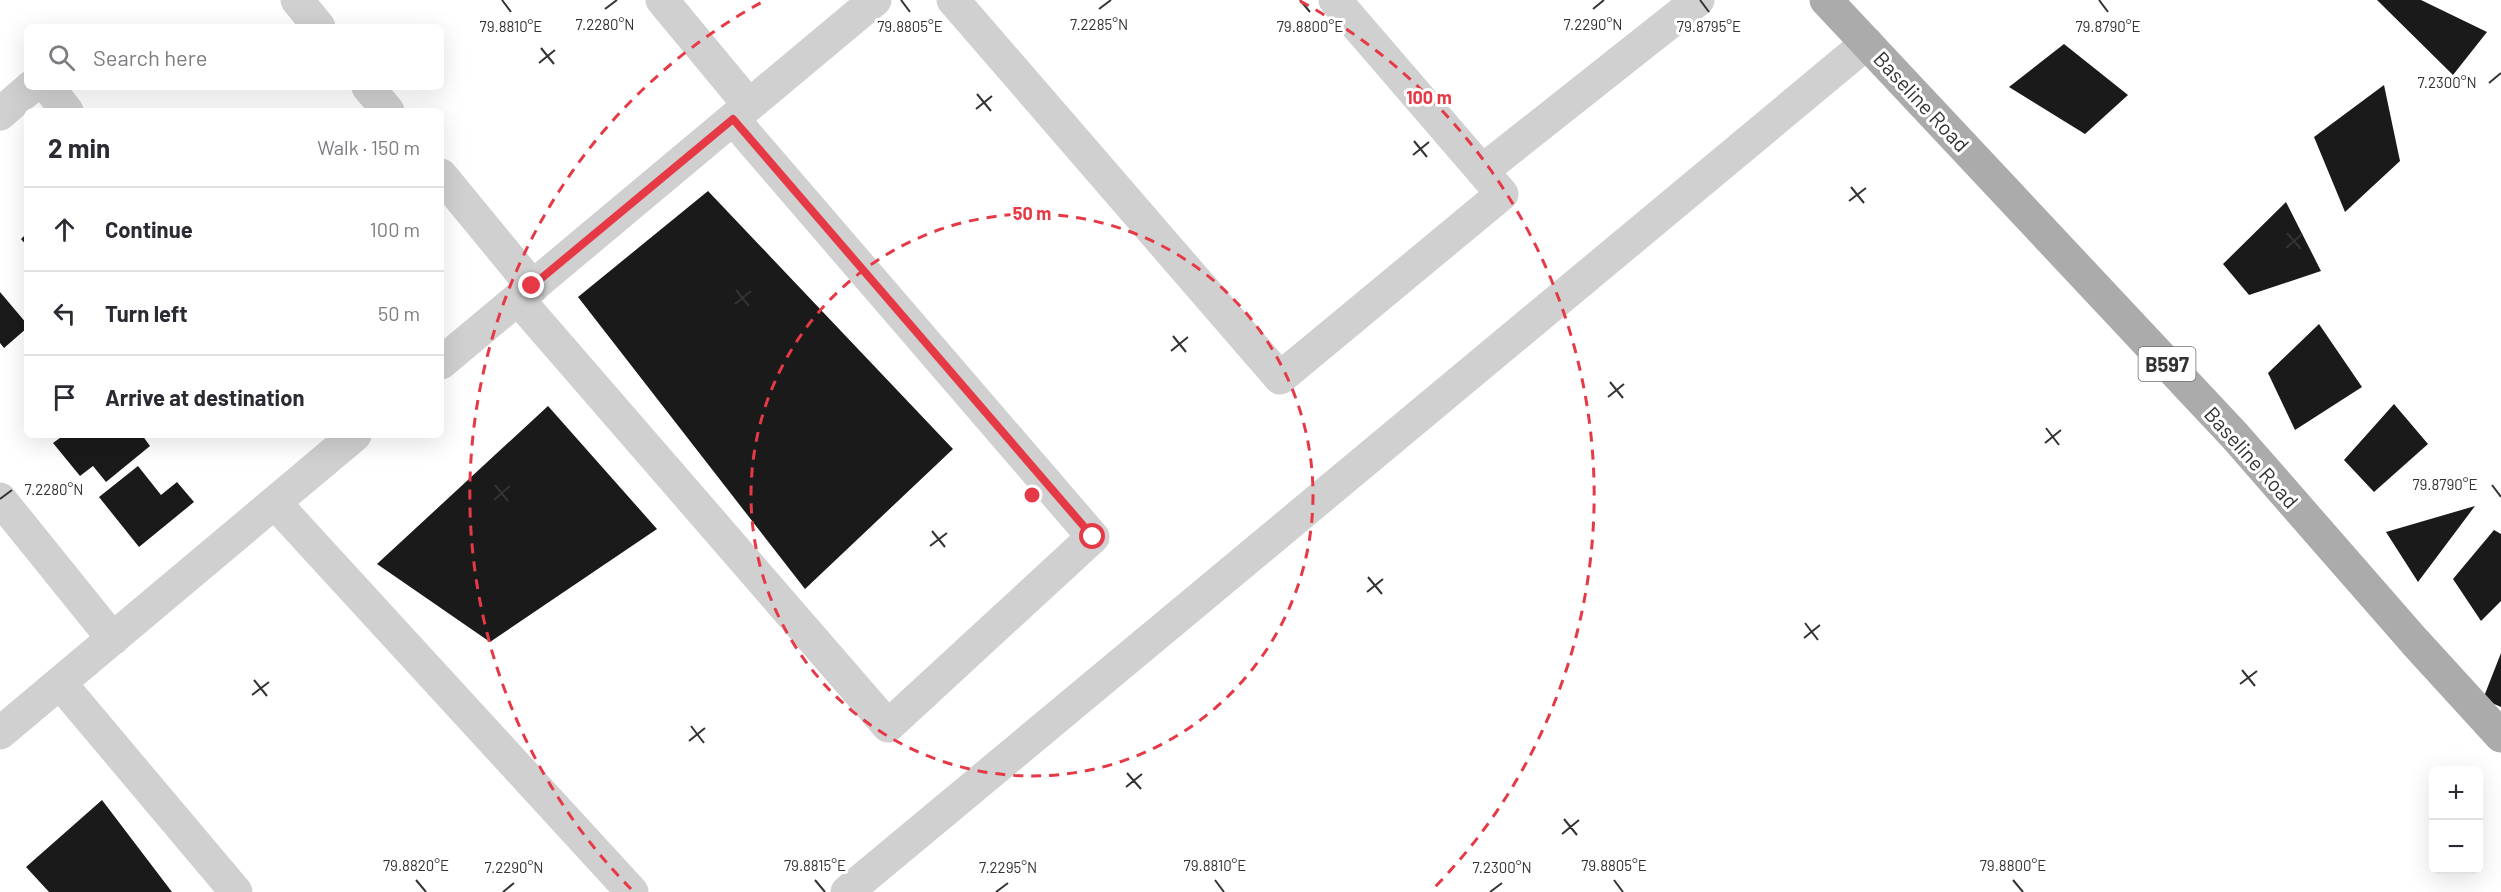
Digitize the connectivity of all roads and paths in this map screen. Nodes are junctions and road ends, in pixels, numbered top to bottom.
1 (297, 0) edge
2 (662, 0) edge
3 (875, 0) edge
4 (953, 0) edge
5 (1335, 0) edge
6 (1698, 0) edge
7 (1826, 0) edge
8 (317, 24) edge
9 (1867, 43) junction
10 (28, 90) edge
11 (50, 90) edge
12 (371, 90) edge
13 (64, 108) edge
14 (386, 108) edge
15 (741, 112) junction
16 (0, 114) edge
17 (1482, 171) junction
18 (444, 179) edge
19 (525, 293) junction
20 (444, 360) edge
21 (335, 442) edge
22 (0, 499) edge
23 (274, 503) junction
24 (113, 639) junction
25 (60, 682) junction
26 (0, 733) edge
27 (2501, 736) edge
28 (236, 892) edge
29 (632, 892) edge
30 (847, 892) edge

1 - 8 street
2 - 15 street
3 - 15 street
4 - 17 street
5 - 17 street
6 - 17 street
7 - 9 main road, Baseline Road / B597
9 - 27 main road, Baseline Road / B597
9 - 30 street
10 - 16 street
11 - 13 street
12 - 14 street
15 - 19 street
15 - 19 street
18 - 19 street
19 - 20 street
21 - 23 street
22 - 24 street
23 - 24 street
23 - 29 street
24 - 25 street
25 - 26 street
25 - 28 street

